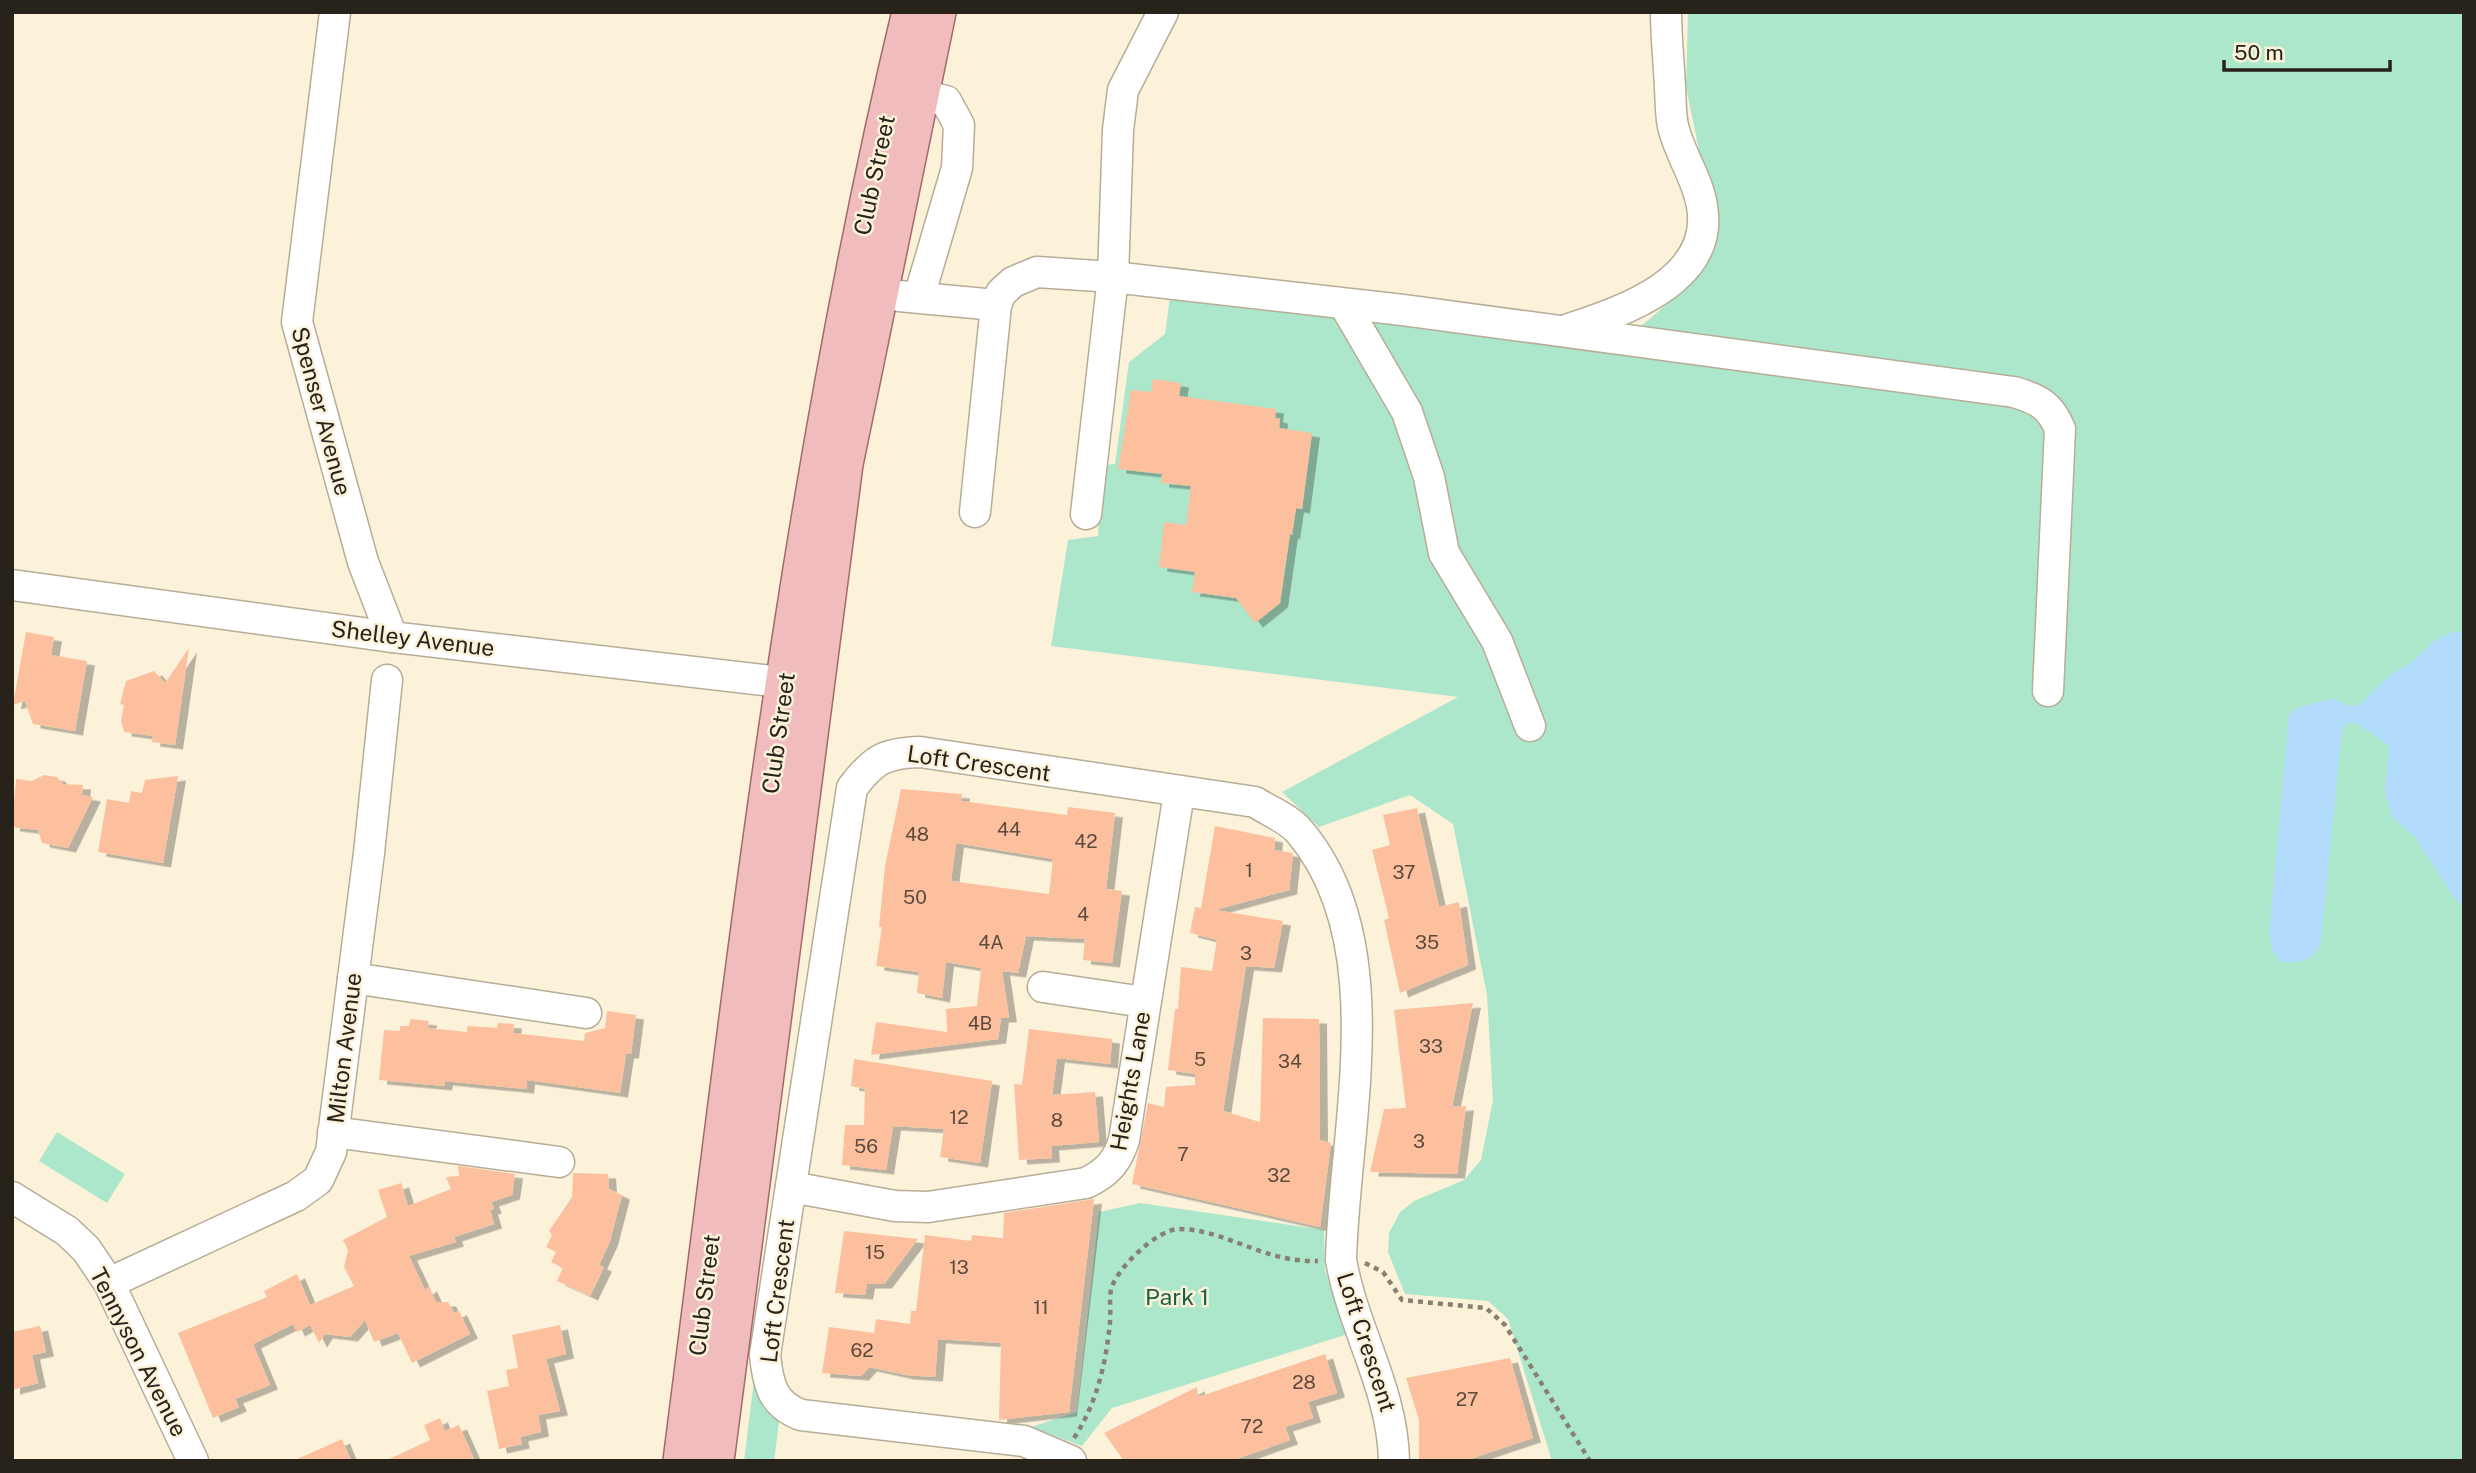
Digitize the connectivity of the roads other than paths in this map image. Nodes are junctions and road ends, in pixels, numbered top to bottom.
1 (335, 12) edge
2 (911, 12) edge
3 (937, 12) edge
4 (1163, 12) edge
5 (1666, 12) edge
6 (919, 95) junction
7 (1113, 276) junction
8 (863, 293) junction
9 (919, 297) junction
10 (996, 304) junction
11 (1344, 304) junction
12 (1403, 310) junction
13 (1561, 331) junction
14 (1370, 348) junction
15 (975, 512) dead end
16 (1086, 513) dead end
17 (12, 584) edge
18 (392, 637) junction
19 (387, 680) dead end
20 (800, 684) junction
21 (2048, 691) dead end
22 (1530, 726) dead end
23 (1179, 793) junction
24 (353, 978) junction
25 (1043, 987) dead end
26 (1144, 1002) junction
27 (586, 1013) dead end
28 (333, 1132) junction
29 (559, 1162) dead end
30 (791, 1187) junction
31 (12, 1198) edge
32 (109, 1283) junction
33 (1067, 1459) edge
34 (193, 1461) edge
35 (682, 1461) edge
36 (715, 1461) edge
37 (1394, 1461) edge

1 - 18 street, Spenser Avenue
2 - 8 main road, Club Street
3 - 6 main road, Club Street
4 - 7 street
5 - 13 street
6 - 8 main road, Club Street
6 - 9 street
7 - 10 street
7 - 11 street
7 - 16 street
8 - 9 street
8 - 20 main road, Club Street
9 - 10 street
10 - 15 street
11 - 12 street
11 - 14 street
12 - 13 street
12 - 14 street
13 - 21 street
14 - 22 street
17 - 18 street, Shelley Avenue
18 - 20 street, Shelley Avenue
19 - 24 street, Milton Avenue
20 - 35 main road, Club Street
20 - 36 main road, Club Street
23 - 26 street, Heights Lane
23 - 30 street, Loft Crescent
23 - 37 street, Loft Crescent
24 - 27 street
24 - 28 street, Milton Avenue
25 - 26 street
26 - 30 street, Heights Lane
28 - 29 street
28 - 32 street, Milton Avenue
30 - 33 street, Loft Crescent
31 - 32 street, Tennyson Avenue
32 - 34 street, Tennyson Avenue

